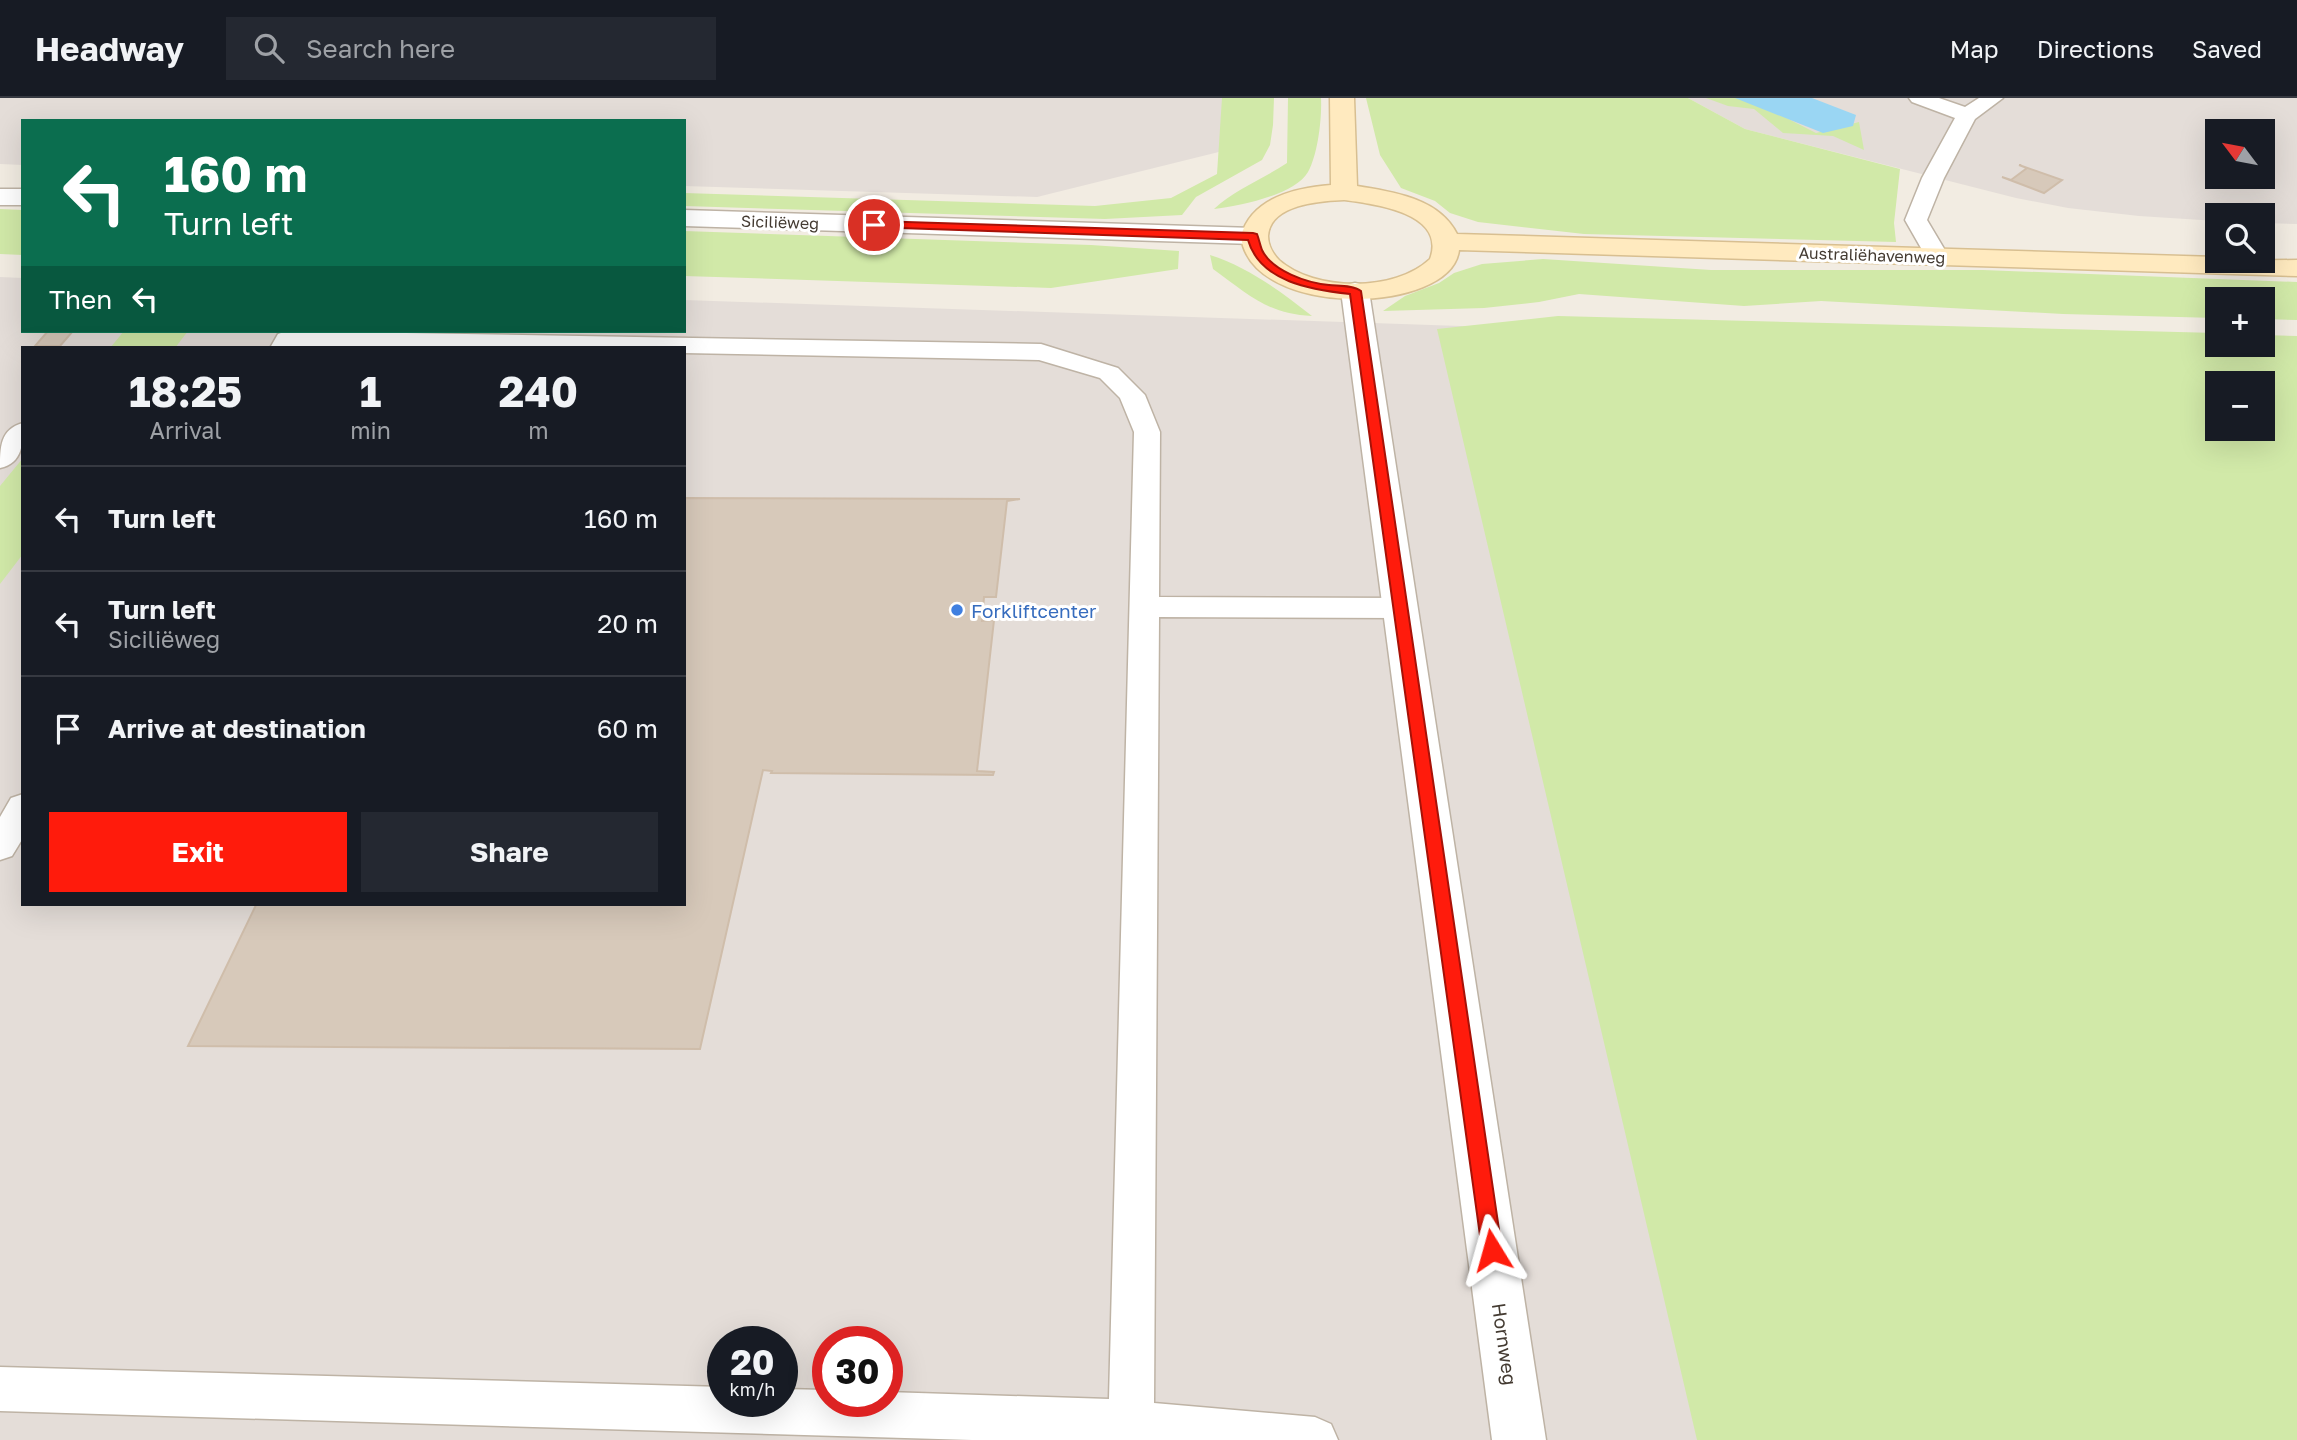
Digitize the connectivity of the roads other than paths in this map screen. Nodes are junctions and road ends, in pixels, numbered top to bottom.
1 (1342, 98) edge
2 (1919, 98) edge
3 (1993, 98) edge
4 (1967, 115) junction
5 (1344, 192) junction
6 (0, 197) edge
7 (21, 198) edge
8 (686, 218) edge
9 (1253, 236) junction
10 (1447, 242) junction
11 (1937, 257) junction
12 (2297, 268) edge
13 (1355, 291) junction
14 (283, 346) edge
15 (685, 346) edge
16 (686, 346) edge
17 (21, 434) edge
18 (0, 460) edge
19 (1144, 607) junction
20 (1401, 608) junction
21 (21, 810) edge
22 (0, 847) edge
23 (0, 1390) edge
24 (1131, 1424) junction
25 (1315, 1440) edge
26 (1519, 1440) edge

1 - 5 street
2 - 4 lane
3 - 4 lane
4 - 11 lane
5 - 9 street
5 - 10 street
6 - 7 street
8 - 9 street, Siciliëweg
9 - 13 street
10 - 11 street, Australiëhavenweg
10 - 13 street
11 - 12 street, Australiëhavenweg
13 - 20 street, Hornweg
14 - 15 lane
16 - 19 lane
17 - 18 lane
19 - 20 lane
19 - 24 lane
20 - 26 street, Hornweg
21 - 22 lane
23 - 24 lane
24 - 25 lane

